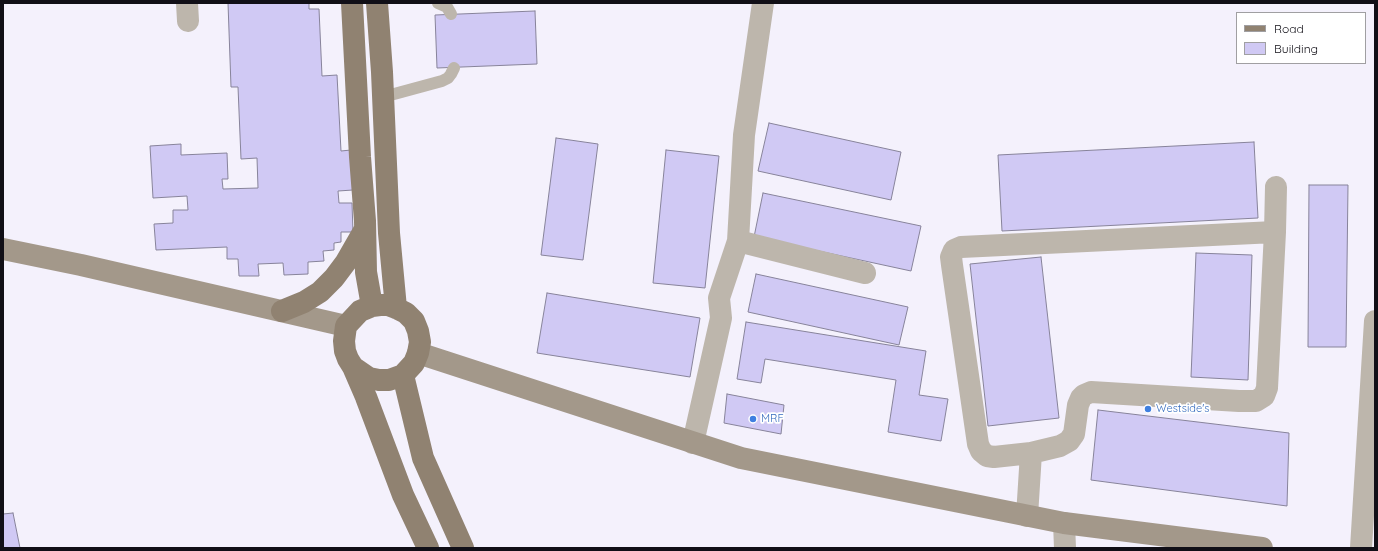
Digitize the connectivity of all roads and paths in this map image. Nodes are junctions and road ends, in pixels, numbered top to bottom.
1 (352, 3) edge
2 (377, 3) edge
3 (438, 3) edge
4 (763, 3) edge
5 (451, 14) dead end
6 (454, 68) dead end
7 (383, 97) junction
8 (1276, 187) dead end
9 (365, 229) junction
10 (1274, 232) junction
11 (738, 241) junction
12 (3, 249) edge
13 (866, 273) dead end
14 (372, 306) junction
15 (396, 308) junction
16 (282, 312) junction
17 (1375, 321) edge
18 (346, 326) junction
19 (418, 353) junction
20 (353, 367) junction
21 (403, 375) junction
22 (693, 443) junction
23 (1030, 452) junction
24 (1027, 516) junction
25 (1064, 523) junction
26 (428, 548) edge
27 (463, 548) edge
28 (1066, 548) edge
29 (1262, 548) edge
30 (1361, 548) edge

1 - 9 main road
2 - 7 main road
3 - 5 lane
4 - 11 street
6 - 7 lane
7 - 15 main road
8 - 10 street
9 - 14 main road
9 - 16 main road
10 - 23 street
10 - 23 street
11 - 13 street
11 - 22 street
12 - 16 main road
14 - 15 main road
14 - 18 main road
15 - 19 main road
16 - 18 main road
17 - 30 street
18 - 20 main road
19 - 21 main road
19 - 22 main road
20 - 21 main road
20 - 26 main road
21 - 27 main road
22 - 24 main road
23 - 24 street
24 - 25 main road
25 - 28 street
25 - 29 main road

